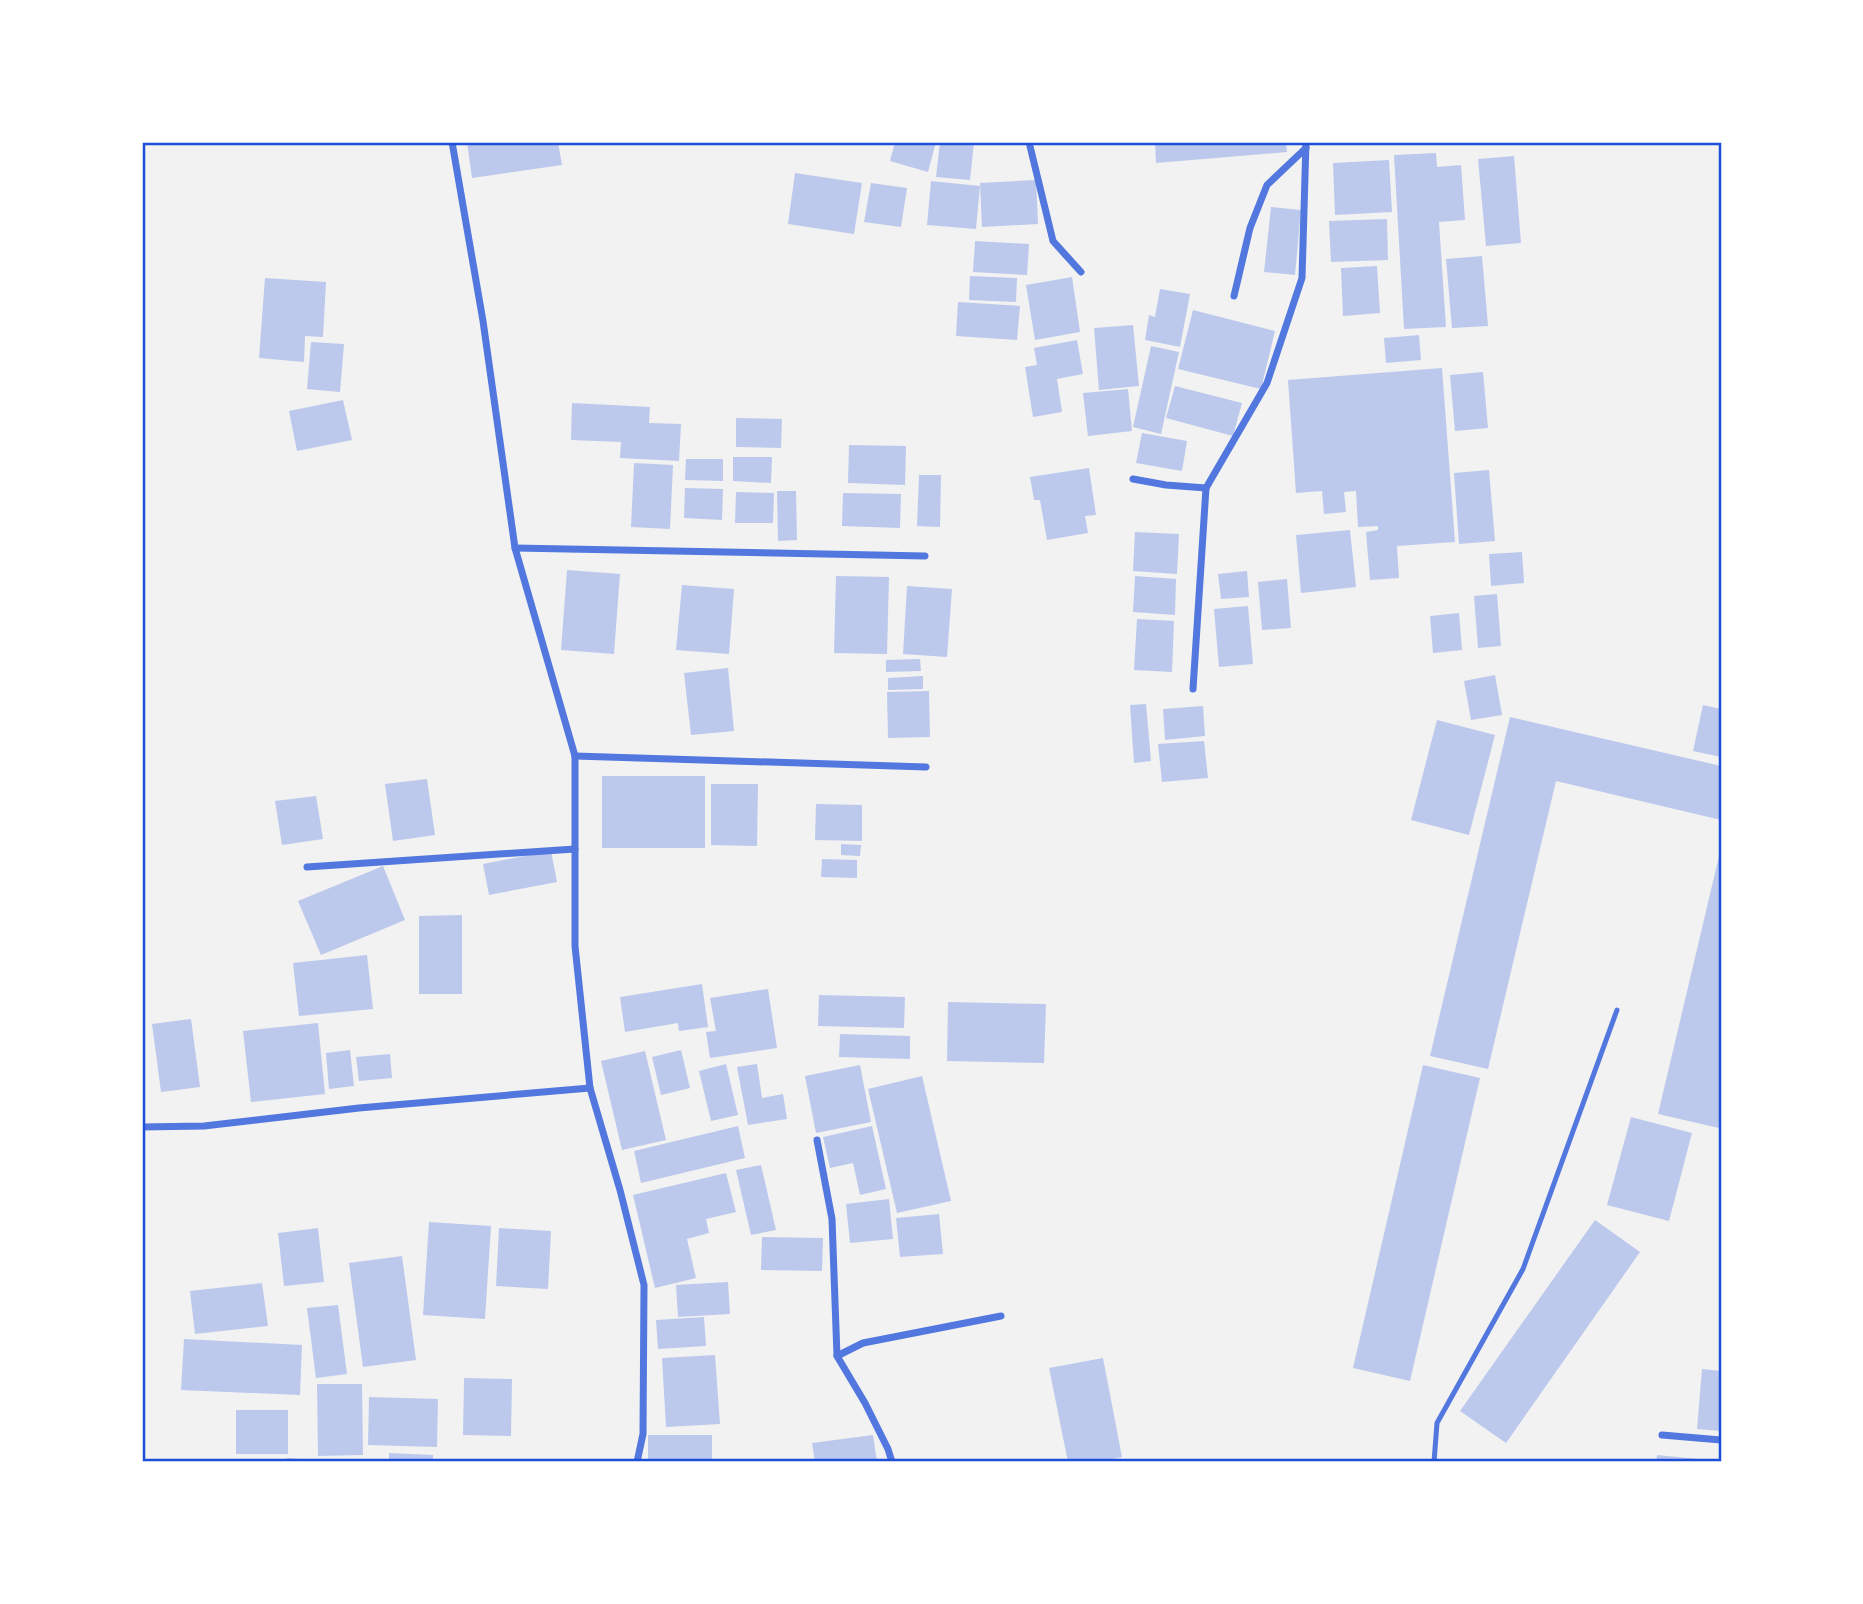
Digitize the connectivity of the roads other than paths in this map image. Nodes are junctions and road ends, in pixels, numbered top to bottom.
1 (452, 142) edge
2 (1029, 142) edge
3 (1306, 145) edge
4 (1081, 272) dead end
5 (1234, 296) dead end
6 (1133, 479) dead end
7 (1206, 488) junction
8 (515, 548) junction
9 (925, 556) dead end
10 (1193, 689) dead end
11 (575, 756) junction
12 (926, 767) dead end
13 (575, 849) junction
14 (307, 867) dead end
15 (1617, 1010) dead end
16 (590, 1088) junction
17 (142, 1127) edge
18 (817, 1140) dead end
19 (1001, 1316) dead end
20 (837, 1356) junction
21 (1662, 1435) dead end
22 (1721, 1440) edge
23 (637, 1462) edge
24 (892, 1462) edge
25 (1434, 1462) edge

1 - 8 street
2 - 4 street
3 - 5 street
3 - 7 street
6 - 7 street
7 - 10 street
8 - 9 street
8 - 11 street
11 - 12 street
11 - 13 street
13 - 14 street
13 - 16 street
15 - 25 lane
16 - 17 street
16 - 23 street
18 - 20 street
19 - 20 street
20 - 24 street
21 - 22 street

